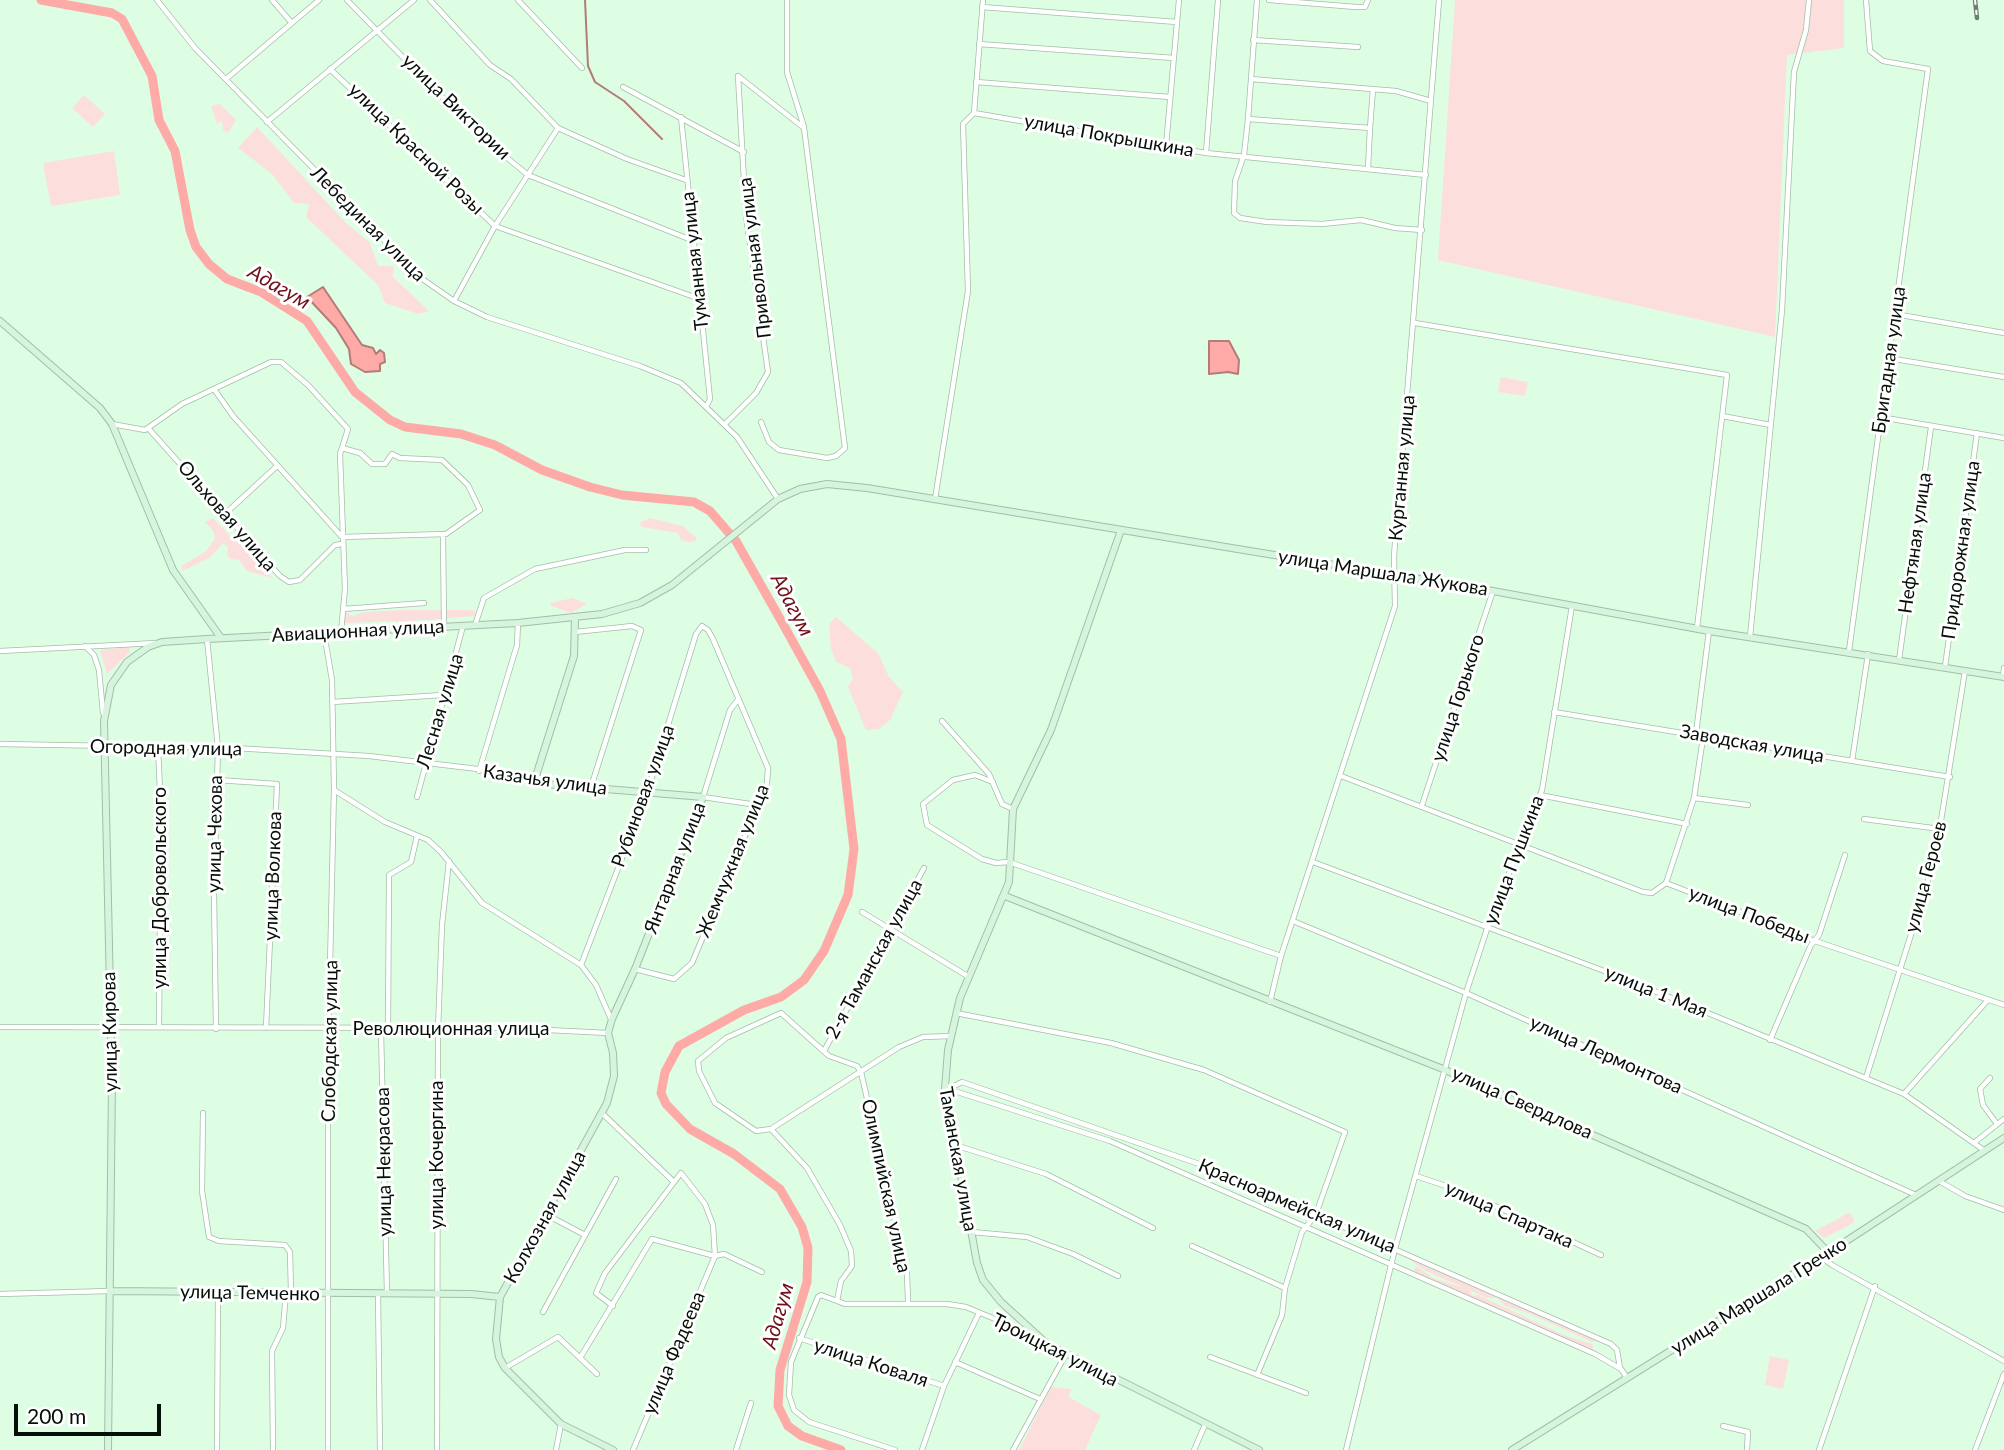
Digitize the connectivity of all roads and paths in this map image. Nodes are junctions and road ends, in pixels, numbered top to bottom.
1 (156, 0) edge
2 (272, 0) edge
3 (318, 0) edge
4 (347, 0) edge
5 (414, 0) edge
6 (430, 0) edge
7 (518, 0) edge
8 (787, 0) edge
9 (983, 0) edge
10 (1179, 0) edge
11 (1217, 0) edge
12 (1256, 0) edge
13 (1269, 0) edge
14 (1368, 0) edge
15 (1439, 0) edge
16 (1809, 0) edge
17 (1866, 0) edge
18 (982, 7) junction
19 (291, 22) junction
20 (1177, 22) junction
21 (378, 33) junction
22 (1253, 40) junction
23 (979, 44) junction
24 (1358, 47) dead end
25 (1174, 58) junction
26 (582, 68) dead end
27 (330, 69) junction
28 (226, 79) junction
29 (1251, 79) junction
30 (976, 82) junction
31 (624, 87) dead end
32 (1373, 89) junction
33 (1170, 97) junction
34 (1431, 102) junction
35 (974, 113) junction
36 (681, 117) junction
37 (1248, 119) junction
38 (267, 122) junction
39 (558, 128) junction
40 (804, 128) junction
41 (1370, 128) junction
42 (1166, 146) junction
43 (744, 152) junction
44 (1206, 153) junction
45 (1244, 155) junction
46 (1368, 168) junction
47 (528, 175) junction
48 (1426, 175) junction
49 (686, 180) junction
50 (495, 226) junction
51 (1422, 230) junction
52 (694, 241) junction
53 (699, 299) junction
54 (454, 301) junction
55 (1895, 314) junction
56 (0, 321) edge
57 (1415, 323) junction
58 (2004, 333) edge
59 (1888, 358) junction
60 (2004, 377) edge
61 (214, 389) junction
62 (707, 405) junction
63 (1722, 416) junction
64 (1880, 417) junction
65 (761, 422) dead end
66 (112, 424) junction
67 (725, 424) junction
68 (1771, 425) junction
69 (1931, 426) junction
70 (148, 428) junction
71 (1977, 433) junction
72 (2004, 438) edge
73 (342, 448) junction
74 (277, 466) junction
75 (778, 499) junction
76 (935, 499) junction
77 (226, 513) junction
78 (1121, 530) junction
79 (443, 534) junction
80 (342, 537) junction
81 (342, 544) junction
82 (646, 550) dead end
83 (701, 562) joint
84 (1395, 575) junction
85 (1493, 591) junction
86 (424, 603) dead end
87 (1572, 606) junction
88 (343, 610) junction
89 (575, 618) junction
90 (518, 623) junction
91 (463, 625) junction
92 (475, 625) junction
93 (444, 626) junction
94 (702, 626) joint
95 (1697, 628) junction
96 (1709, 631) junction
97 (341, 632) junction
98 (575, 632) junction
99 (324, 633) junction
100 (1750, 637) junction
101 (221, 638) junction
102 (207, 639) junction
103 (162, 642) junction
104 (84, 646) junction
105 (0, 651) edge
106 (1849, 651) junction
107 (1868, 654) junction
108 (1899, 660) junction
109 (1945, 667) junction
110 (2004, 668) edge
111 (1965, 671) junction
112 (2003, 677) edge
113 (444, 695) junction
114 (737, 701) junction
115 (332, 702) junction
116 (1554, 712) junction
117 (104, 721) junction
118 (942, 721) dead end
119 (1696, 733) junction
120 (1703, 738) junction
121 (0, 744) edge
122 (103, 747) junction
123 (158, 748) junction
124 (218, 748) junction
125 (332, 754) junction
126 (1852, 761) junction
127 (424, 764) junction
128 (479, 771) junction
129 (536, 776) junction
130 (1341, 776) junction
131 (1950, 777) junction
132 (217, 780) junction
133 (993, 782) junction
134 (591, 788) junction
135 (334, 789) junction
136 (647, 793) junction
137 (1540, 795) junction
138 (417, 797) dead end
139 (703, 797) junction
140 (1694, 798) junction
141 (757, 804) junction
142 (1422, 805) junction
143 (1748, 805) dead end
144 (1013, 809) junction
145 (1864, 819) dead end
146 (1687, 824) junction
147 (1940, 829) junction
148 (417, 835) junction
149 (1521, 844) junction
150 (1845, 855) dead end
151 (449, 862) junction
152 (1009, 862) junction
153 (1313, 862) junction
154 (924, 868) dead end
155 (1666, 883) junction
156 (1005, 896) junction
157 (862, 912) dead end
158 (1293, 921) junction
159 (888, 929) junction
160 (1487, 929) junction
161 (1815, 941) junction
162 (1281, 956) junction
163 (581, 965) junction
164 (635, 969) junction
165 (1900, 971) junction
166 (969, 977) junction
167 (1466, 993) junction
168 (1988, 1000) junction
169 (1270, 1002) junction
170 (2004, 1005) edge
171 (956, 1013) junction
172 (612, 1019) junction
173 (0, 1027) edge
174 (159, 1027) junction
175 (111, 1028) junction
176 (266, 1028) junction
177 (216, 1029) junction
178 (385, 1029) junction
179 (438, 1029) junction
180 (329, 1030) junction
181 (608, 1033) junction
182 (951, 1036) junction
183 (1770, 1040) junction
184 (824, 1051) junction
185 (1443, 1069) junction
186 (862, 1072) junction
187 (1866, 1078) junction
188 (1990, 1078) dead end
189 (948, 1088) junction
190 (1904, 1094) junction
191 (203, 1113) dead end
192 (602, 1113) junction
193 (2004, 1119) edge
194 (1997, 1124) junction
195 (771, 1129) junction
196 (2004, 1138) edge
197 (1975, 1142) junction
198 (956, 1145) junction
199 (1985, 1151) junction
200 (1416, 1176) junction
201 (616, 1179) dead end
202 (673, 1181) junction
203 (1938, 1181) junction
204 (1916, 1195) junction
205 (2004, 1210) edge
206 (1316, 1214) junction
207 (547, 1215) junction
208 (1306, 1227) junction
209 (1153, 1228) dead end
210 (971, 1232) junction
211 (585, 1235) junction
212 (1192, 1246) dead end
213 (1395, 1248) junction
214 (1828, 1252) junction
215 (1601, 1255) dead end
216 (716, 1256) junction
217 (1392, 1265) junction
218 (762, 1272) dead end
219 (1118, 1276) dead end
220 (1875, 1286) junction
221 (1285, 1288) junction
222 (110, 1291) junction
223 (218, 1293) junction
224 (289, 1293) junction
225 (378, 1293) junction
226 (0, 1294) edge
227 (329, 1294) junction
228 (387, 1294) junction
229 (436, 1294) junction
230 (500, 1297) junction
231 (837, 1301) junction
232 (908, 1301) junction
233 (613, 1306) junction
234 (543, 1312) dead end
235 (979, 1313) junction
236 (1036, 1336) junction
237 (799, 1338) junction
238 (1066, 1354) junction
239 (1210, 1357) dead end
240 (580, 1358) junction
241 (2004, 1361) edge
242 (955, 1362) junction
243 (505, 1368) junction
244 (1621, 1369) junction
245 (597, 1374) dead end
246 (2004, 1374) edge
247 (1257, 1375) junction
248 (1627, 1378) junction
249 (943, 1387) junction
250 (1306, 1393) dead end
251 (1041, 1399) junction
252 (751, 1403) dead end
253 (561, 1424) junction
254 (1205, 1425) junction
255 (1723, 1426) dead end
256 (108, 1450) edge
257 (217, 1450) edge
258 (273, 1450) edge
259 (328, 1450) edge
260 (380, 1450) edge
261 (437, 1450) edge
262 (556, 1450) edge
263 (613, 1450) edge
264 (634, 1450) edge
265 (736, 1450) edge
266 (895, 1450) edge
267 (922, 1450) edge
268 (1013, 1450) edge
269 (1194, 1450) edge
270 (1259, 1450) edge
271 (1346, 1450) edge
272 (1512, 1450) edge
273 (1747, 1450) edge
274 (1819, 1450) edge
275 (1975, 1450) edge

1 - 28 street, Лебединая улица
2 - 19 street
3 - 19 street
4 - 21 street, улица Виктории
5 - 21 street
6 - 39 street
7 - 26 street
8 - 40 street
9 - 18 street
10 - 20 street
11 - 44 street
12 - 22 street
13 - 14 street
15 - 34 street, Курганная улица
16 - 68 street
17 - 55 street, Бригадная улица
18 - 20 street
18 - 23 street
19 - 28 street
20 - 25 street
21 - 27 street
21 - 47 street, улица Виктории
22 - 24 street
22 - 29 street
23 - 25 street
23 - 30 street
25 - 33 street
27 - 38 street
27 - 50 street, улица Красной Розы
28 - 38 street, Лебединая улица
29 - 32 street
29 - 37 street
30 - 33 street
30 - 35 street
31 - 36 street
32 - 34 street
32 - 41 street
33 - 42 street
34 - 48 street, Курганная улица
35 - 42 street, улица Покрышкина
35 - 76 street
36 - 43 street
36 - 49 street, Туманная улица
37 - 41 street
37 - 45 street
38 - 54 street, Лебединая улица
39 - 47 street
39 - 49 street
40 - 43 street, Привольная улица
40 - 65 street
41 - 46 street
42 - 44 street, улица Покрышкина
43 - 67 street, Привольная улица
44 - 45 street, улица Покрышкина
45 - 46 street, улица Покрышкина
45 - 51 street
46 - 48 street, улица Покрышкина
47 - 50 street
47 - 52 street, улица Виктории
48 - 51 street, Курганная улица
49 - 52 street, Туманная улица
50 - 53 street, улица Красной Розы
50 - 54 street
51 - 57 street, Курганная улица
52 - 53 street, Туманная улица
53 - 62 street, Туманная улица
54 - 62 street, Лебединая улица
55 - 58 street
55 - 59 street, Бригадная улица
56 - 66 main road
57 - 63 street
57 - 84 street, Курганная улица
59 - 60 street
59 - 64 street, Бригадная улица
61 - 70 street
61 - 73 street
61 - 74 street
62 - 67 street, Лебединая улица
63 - 68 street
63 - 95 street
64 - 69 street
64 - 106 street, Бригадная улица
66 - 70 street
66 - 101 main road
67 - 75 street, Лебединая улица
68 - 100 street
69 - 71 street
69 - 108 street, Нефтяная улица
70 - 77 street, Ольховая улица
71 - 72 street
71 - 109 street, Придорожная улица
73 - 79 street
73 - 80 street
74 - 77 street
74 - 80 street
75 - 76 main road, улица Маршала Жукова
75 - 83 main road, улица Маршала Жукова
76 - 78 main road, улица Маршала Жукова
77 - 81 street, Ольховая улица
78 - 84 main road, улица Маршала Жукова
78 - 144 main road, Таманская улица
79 - 80 street
79 - 93 street
80 - 81 street
81 - 88 street
82 - 92 street
83 - 89 main road, Авиационная улица
84 - 85 main road, улица Маршала Жукова
84 - 130 street, Курганная улица
85 - 87 main road, улица Маршала Жукова
85 - 142 street, улица Горького
86 - 88 street
87 - 95 main road, улица Маршала Жукова
87 - 116 street, улица Пушкина
88 - 97 street
89 - 90 main road, Авиационная улица
89 - 98 main road
90 - 92 main road, Авиационная улица
90 - 128 street
91 - 92 main road, Авиационная улица
91 - 93 main road, Авиационная улица
91 - 113 street, Лесная улица
93 - 97 main road, Авиационная улица
94 - 114 street, Жемчужная улица
94 - 136 street, Рубиновая улица
95 - 96 main road, улица Маршала Жукова
96 - 100 main road, улица Маршала Жукова
96 - 119 street
97 - 99 main road, Авиационная улица
98 - 129 main road
98 - 134 street
99 - 101 main road, Авиационная улица
99 - 115 street, Слободская улица
100 - 106 main road, улица Маршала Жукова
101 - 102 main road, Авиационная улица
102 - 103 main road, Авиационная улица
102 - 124 street, улица Чехова
103 - 104 street, Авиационная улица
103 - 117 main road, улица Кирова
104 - 105 street, Авиационная улица
104 - 117 street
106 - 107 main road, улица Маршала Жукова
107 - 108 main road, улица Маршала Жукова
107 - 126 street
108 - 109 main road, улица Маршала Жукова
109 - 111 main road, улица Маршала Жукова
110 - 112 street
111 - 112 main road, улица Маршала Жукова
111 - 131 street, улица Героев
113 - 115 street
113 - 127 street, Лесная улица
114 - 139 street, Янтарная улица
114 - 141 street, Жемчужная улица
115 - 125 street, Слободская улица
116 - 119 street, Заводская улица
116 - 137 street, улица Пушкина
117 - 122 main road, улица Кирова
118 - 133 street
119 - 120 street, Заводская улица
120 - 126 street, Заводская улица
120 - 140 street
121 - 122 street, Огородная улица
122 - 123 street, Огородная улица
122 - 175 main road, улица Кирова
123 - 124 street, Огородная улица
123 - 174 street, улица Добровольского
124 - 125 street, Огородная улица
124 - 132 street, улица Чехова
125 - 127 street, Казачья улица
125 - 135 street, Слободская улица
126 - 131 street, Заводская улица
127 - 128 street, Казачья улица
127 - 138 street, Лесная улица
128 - 129 street, Казачья улица
129 - 134 main road, Казачья улица
130 - 142 street, улица Победы
130 - 153 street, Курганная улица
131 - 147 street, улица Героев
132 - 176 street, улица Волкова
132 - 177 street, улица Чехова
133 - 144 street
133 - 152 street
134 - 136 main road, Казачья улица
135 - 148 street
135 - 180 street, Слободская улица
136 - 139 main road, Казачья улица
136 - 163 street, Рубиновая улица
137 - 146 street
137 - 149 street, улица Пушкина
139 - 141 street, Казачья улица
139 - 164 main road, Янтарная улица
140 - 143 street
140 - 146 street
141 - 164 street, Жемчужная улица
142 - 149 street, улица Победы
144 - 152 main road, Таманская улица
145 - 147 street
146 - 155 street
147 - 165 street, улица Героев
148 - 151 street
148 - 178 street, улица Некрасова
149 - 155 street, улица Победы
149 - 160 street, улица Пушкина
150 - 161 street
151 - 163 street
151 - 179 street, улица Кочергина
152 - 156 main road, Таманская улица
152 - 162 street
153 - 158 street, Курганная улица
153 - 160 street, улица 1 Мая
154 - 159 street, 2-я Таманская улица
155 - 161 street, улица Победы
156 - 166 main road, Таманская улица
156 - 169 main road, улица Свердлова
157 - 159 street
158 - 162 street, Курганная улица
158 - 167 street, улица Лермонтова
159 - 166 street
159 - 184 street, 2-я Таманская улица
160 - 167 street, улица Пушкина
160 - 183 street, улица 1 Мая
161 - 165 street, улица Победы
161 - 183 street
162 - 169 street, Курганная улица
163 - 172 street
164 - 172 main road, Янтарная улица
165 - 168 street, улица Победы
165 - 187 street, улица Героев
166 - 171 main road, Таманская улица
167 - 185 street, улица Пушкина
167 - 204 street, улица Лермонтова
168 - 170 street, улица Победы
168 - 190 street
169 - 185 main road, улица Свердлова
171 - 182 main road, Таманская улица
171 - 206 street
172 - 181 main road, Янтарная улица
173 - 175 street, Революционная улица
174 - 175 street, Революционная улица
174 - 177 street, Революционная улица
175 - 222 main road, улица Кирова
176 - 177 street, Революционная улица
176 - 180 street, Революционная улица
178 - 179 street, Революционная улица
178 - 180 street, Революционная улица
178 - 228 street, улица Некрасова
179 - 181 street, Революционная улица
179 - 229 street, улица Кочергина
180 - 227 street, Слободская улица
181 - 192 main road, Колхозная улица
182 - 186 street
182 - 189 main road, Таманская улица
183 - 187 street, улица 1 Мая
184 - 186 street
184 - 195 street
185 - 200 street, улица Пушкина
185 - 214 main road, улица Свердлова
186 - 195 street
186 - 232 street, Олимпийская улица
187 - 190 street, улица 1 Мая
188 - 194 street
189 - 198 main road, Таманская улица
189 - 206 street, Красноармейская улица
189 - 208 street, Красноармейская улица
190 - 197 street, улица 1 Мая
191 - 224 street
192 - 202 street
192 - 207 main road, Колхозная улица
193 - 194 street
194 - 197 street
195 - 231 street
196 - 199 main road, улица Маршала Гречко
197 - 199 street, улица 1 Мая
198 - 209 street
198 - 210 main road, Таманская улица
199 - 203 main road, улица Маршала Гречко
200 - 213 street, улица Пушкина
200 - 215 street, улица Спартака
201 - 211 street
202 - 216 street
202 - 233 street
203 - 204 main road, улица Маршала Гречко
203 - 205 street
204 - 214 main road, улица Маршала Гречко
206 - 208 street
206 - 213 street, Красноармейская улица
207 - 211 street
207 - 230 main road, Колхозная улица
208 - 217 street, Красноармейская улица
208 - 221 street
210 - 219 street
210 - 236 main road, Таманская улица
211 - 234 street
212 - 221 street
213 - 217 street, улица Пушкина
213 - 244 street, Красноармейская улица
214 - 220 street, улица Свердлова
214 - 248 main road, улица Маршала Гречко
216 - 218 street
216 - 233 street
216 - 264 street, улица Фадеева
217 - 244 street, Красноармейская улица
217 - 271 street, улица Пушкина
220 - 241 street, улица Свердлова
220 - 274 street
221 - 247 street
222 - 223 main road, улица Темченко
222 - 226 street, улица Темченко
222 - 256 main road, улица Кирова
223 - 224 main road, улица Темченко
223 - 257 street
224 - 227 main road, улица Темченко
224 - 258 street
225 - 227 main road, улица Темченко
225 - 228 main road, улица Темченко
225 - 260 street
227 - 259 street, Слободская улица
228 - 229 main road, улица Темченко
229 - 230 main road, улица Темченко
229 - 261 street, улица Кочергина
230 - 243 main road, Колхозная улица
231 - 232 street, Троицкая улица
231 - 237 street, Троицкая улица
232 - 235 street, Троицкая улица
233 - 240 street
235 - 236 street, Троицкая улица
235 - 242 street
236 - 238 main road, Троицкая улица
237 - 249 street, улица Коваля
237 - 266 street, Троицкая улица
238 - 251 street
238 - 254 main road, Троицкая улица
239 - 247 street
240 - 243 street
240 - 245 street
242 - 249 street
242 - 251 street, улица Коваля
243 - 253 main road
244 - 248 street, Красноармейская улица
246 - 275 street
247 - 250 street
248 - 272 main road, улица Маршала Гречко
249 - 267 street
251 - 268 street
252 - 265 street
253 - 262 street
253 - 263 main road
254 - 269 street
254 - 270 main road, Троицкая улица
255 - 273 street

